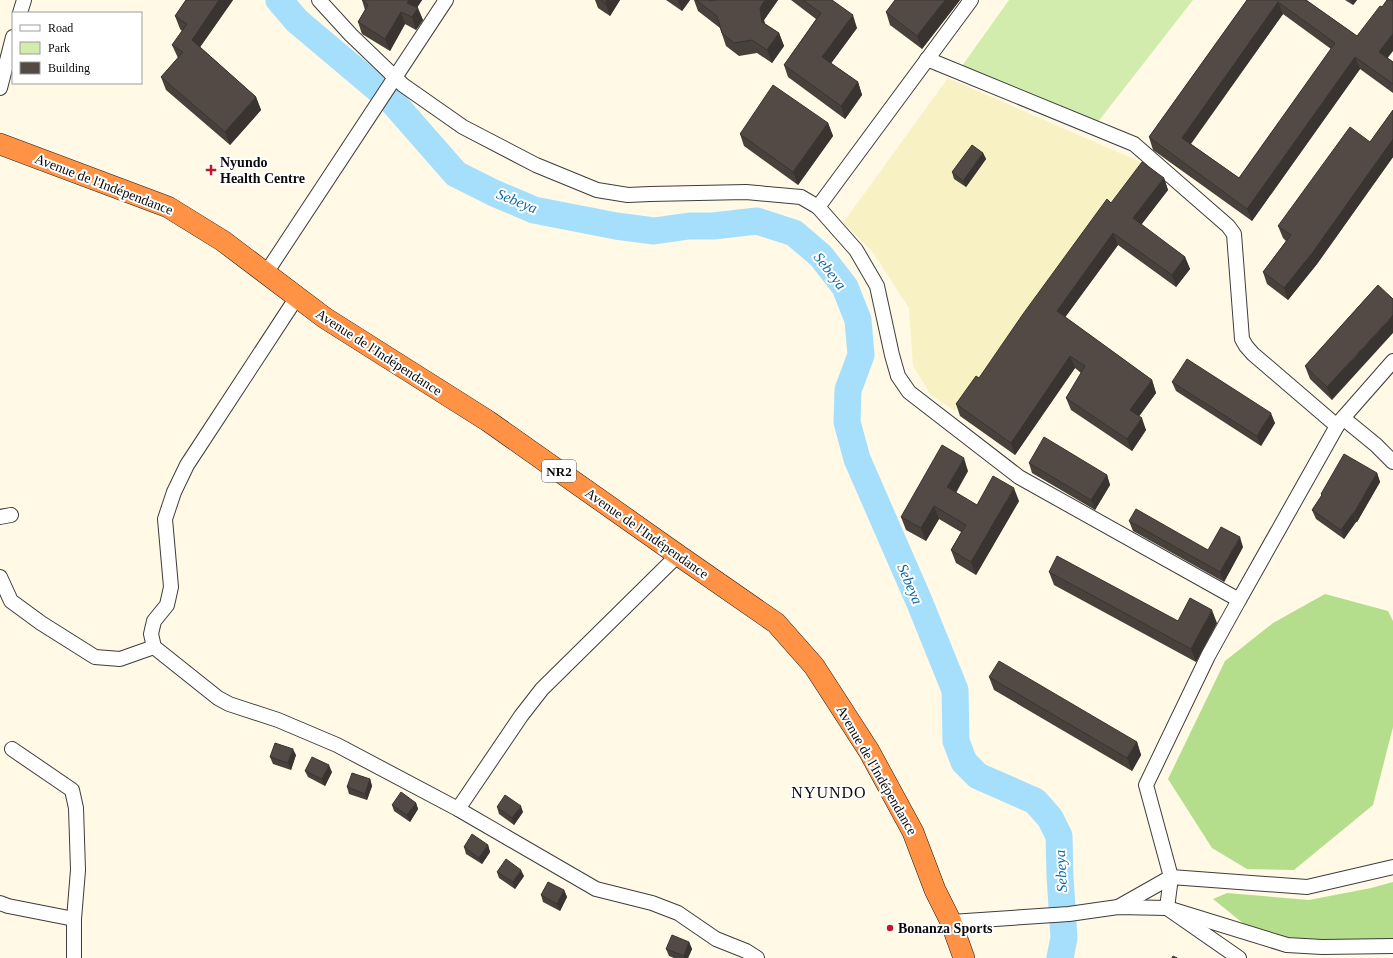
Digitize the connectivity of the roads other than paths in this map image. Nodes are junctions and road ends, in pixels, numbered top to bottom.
1 (24, 0) edge
2 (319, 0) edge
3 (446, 0) edge
4 (971, 0) edge
5 (20, 12) edge
6 (12, 41) edge
7 (927, 60) junction
8 (391, 83) junction
9 (0, 88) edge
10 (0, 144) edge
11 (818, 207) junction
12 (266, 273) junction
13 (297, 296) junction
14 (1393, 361) edge
15 (1340, 422) junction
16 (1393, 462) edge
17 (678, 555) junction
18 (0, 577) edge
19 (1239, 600) junction
20 (154, 647) junction
21 (12, 750) dead end
22 (458, 809) junction
23 (1393, 867) edge
24 (1172, 877) junction
25 (0, 903) edge
26 (1118, 907) junction
27 (1167, 908) junction
28 (74, 919) junction
29 (951, 922) junction
30 (1393, 946) edge
31 (74, 958) edge
32 (757, 958) edge
33 (964, 958) edge
34 (1239, 958) edge

1 - 5 street
2 - 8 street
3 - 8 street
4 - 7 street
6 - 9 street
7 - 11 street
7 - 15 street
8 - 11 street
8 - 12 street
10 - 12 highway, Avenue de l'Indépendance / NR2
11 - 19 street
12 - 13 highway, Avenue de l'Indépendance / NR2
13 - 17 highway, Avenue de l'Indépendance / NR2
13 - 20 street
14 - 15 street
15 - 16 street
15 - 19 street
17 - 22 street
17 - 29 highway, Avenue de l'Indépendance / NR2
18 - 20 street
19 - 24 street
20 - 22 street
21 - 28 street
22 - 32 street
23 - 24 street
24 - 26 street
24 - 27 street
25 - 28 street
26 - 27 street
26 - 29 street
27 - 30 street
27 - 34 street
28 - 31 street
29 - 33 highway, Avenue de l'Indépendance / NR2

